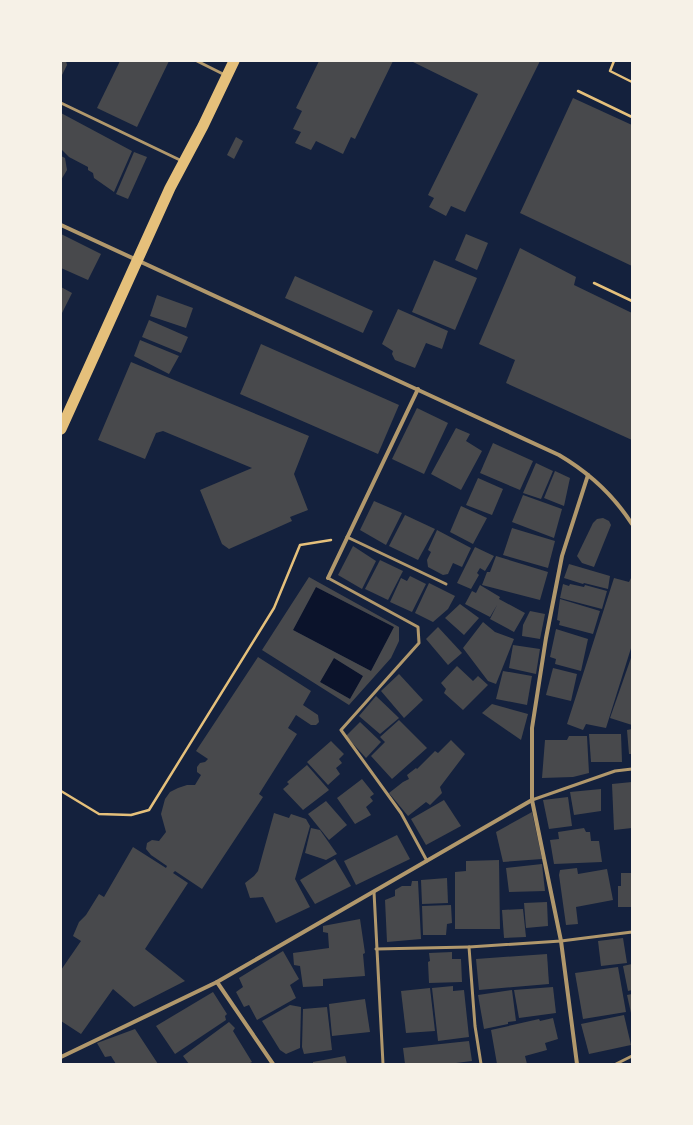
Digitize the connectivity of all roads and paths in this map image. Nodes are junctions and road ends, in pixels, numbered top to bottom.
1 (197, 61) edge
2 (234, 61) edge
3 (614, 61) edge
4 (227, 76) junction
5 (632, 82) edge
6 (578, 91) dead end
7 (61, 103) edge
8 (632, 117) edge
9 (183, 162) junction
10 (61, 225) edge
11 (137, 260) junction
12 (594, 283) dead end
13 (632, 301) edge
14 (418, 389) junction
15 (61, 429) edge
16 (588, 475) junction
17 (632, 524) edge
18 (348, 537) junction
19 (328, 578) joint
20 (446, 584) dead end
21 (632, 769) edge
22 (61, 791) edge
23 (532, 800) junction
24 (427, 862) junction
25 (374, 892) junction
26 (632, 932) edge
27 (561, 941) junction
28 (468, 947) junction
29 (376, 949) junction
30 (217, 982) junction
31 (632, 1056) edge
32 (61, 1057) edge
33 (273, 1064) edge
34 (383, 1064) edge
35 (481, 1064) edge
36 (577, 1064) edge
37 (616, 1064) edge

1 - 4 lane
2 - 4 highway
3 - 5 path
4 - 9 highway
6 - 8 path
7 - 9 lane
9 - 11 highway
10 - 11 street
11 - 14 street
11 - 15 highway
12 - 13 path
14 - 16 street
14 - 18 street
16 - 17 street
16 - 23 street
18 - 19 street
18 - 20 lane
18 - 22 path
19 - 24 lane
21 - 23 lane
23 - 24 street
23 - 27 street
24 - 25 street
25 - 29 lane
25 - 30 street
26 - 27 lane
27 - 28 lane
27 - 36 street
28 - 29 lane
28 - 35 lane
29 - 34 lane
30 - 32 street
30 - 33 street
31 - 37 lane

